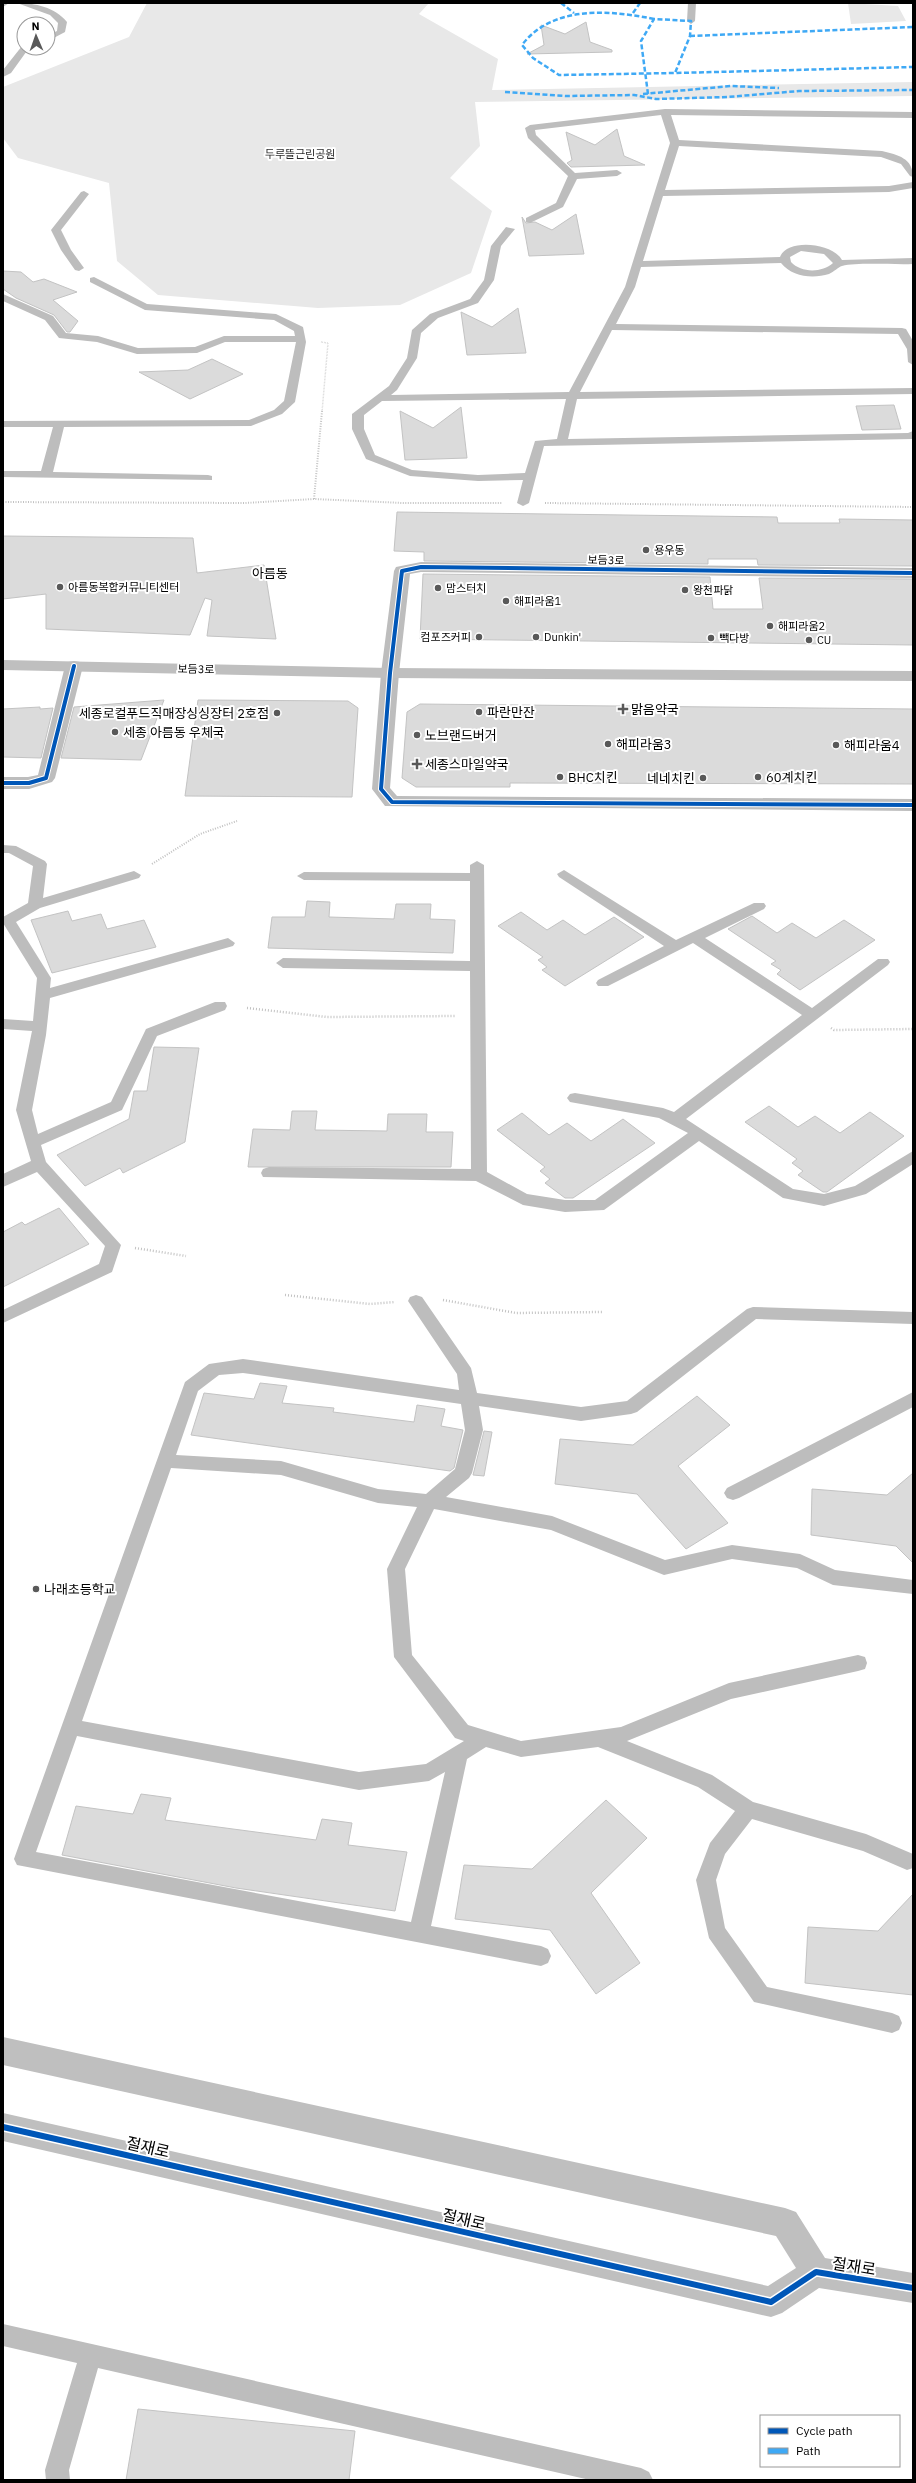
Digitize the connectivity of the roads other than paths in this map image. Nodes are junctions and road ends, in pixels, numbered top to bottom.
1 (21, 3) edge
2 (692, 3) edge
3 (56, 16) edge
4 (56, 16) edge
5 (691, 21) dead end
6 (56, 34) edge
7 (19, 56) edge
8 (3, 74) edge
9 (665, 112) junction
10 (913, 115) edge
11 (675, 143) junction
12 (618, 173) dead end
13 (913, 174) edge
14 (573, 176) junction
15 (913, 185) edge
16 (659, 193) junction
17 (84, 194) dead end
18 (530, 220) dead end
19 (510, 229) dead end
20 (784, 260) junction
21 (913, 261) edge
22 (838, 263) junction
23 (637, 264) junction
24 (79, 268) dead end
25 (94, 280) dead end
26 (3, 297) edge
27 (608, 327) junction
28 (300, 339) junction
29 (913, 362) edge
30 (913, 391) edge
31 (572, 396) junction
32 (380, 398) junction
33 (3, 424) edge
34 (59, 424) junction
35 (913, 434) edge
36 (562, 442) junction
37 (3, 474) edge
38 (46, 475) junction
39 (530, 476) junction
40 (208, 478) dead end
41 (523, 503) road end
42 (913, 573) edge
43 (3, 665) edge
44 (74, 666) junction
45 (390, 673) junction
46 (913, 676) edge
47 (3, 783) edge
48 (913, 805) edge
49 (3, 849) edge
50 (564, 874) dead end
51 (134, 875) road end
52 (304, 876) dead end
53 (35, 905) junction
54 (759, 906) dead end
55 (6, 920) edge
56 (694, 937) junction
57 (228, 943) dead end
58 (674, 946) junction
59 (883, 962) dead end
60 (283, 963) dead end
61 (478, 966) junction
62 (603, 983) dead end
63 (43, 995) junction
64 (220, 1006) dead end
65 (812, 1015) junction
66 (3, 1024) edge
67 (40, 1027) junction
68 (575, 1098) dead end
69 (675, 1119) junction
70 (699, 1133) junction
71 (33, 1142) junction
72 (913, 1157) edge
73 (39, 1164) junction
74 (269, 1174) dead end
75 (479, 1175) junction
76 (3, 1181) edge
77 (416, 1301) dead end
78 (3, 1317) edge
79 (913, 1318) edge
80 (469, 1398) junction
81 (913, 1400) edge
82 (165, 1461) junction
83 (733, 1493) dead end
84 (429, 1501) junction
85 (911, 1587) dead end
86 (858, 1663) dead end
87 (71, 1727) junction
88 (485, 1738) junction
89 (599, 1738) junction
90 (459, 1754) junction
91 (748, 1810) junction
92 (907, 1861) dead end
93 (419, 1933) junction
94 (541, 1956) dead end
95 (892, 2023) dead end
96 (3, 2051) edge
97 (3, 2127) edge
98 (816, 2272) junction
99 (913, 2288) edge
100 (3, 2335) edge
101 (90, 2354) junction
102 (58, 2480) edge
103 (641, 2480) edge

1 - 4 lane
2 - 5 lane
3 - 6 lane
7 - 8 lane
9 - 10 lane
9 - 11 lane
9 - 14 lane
11 - 13 lane
11 - 16 lane
12 - 14 lane
14 - 18 lane
15 - 16 lane
16 - 23 lane
17 - 24 lane
19 - 32 lane
20 - 22 lane
20 - 22 lane
20 - 23 lane
21 - 22 lane
23 - 27 lane
25 - 28 lane
26 - 28 lane
27 - 29 lane
27 - 31 lane
28 - 34 lane
30 - 31 lane
31 - 32 lane
31 - 36 lane
32 - 39 lane
33 - 34 lane
34 - 38 lane
35 - 36 lane
36 - 39 lane
37 - 38 lane
38 - 40 lane
39 - 41 lane
42 - 45 street, 보듬3로
43 - 44 street, 보듬3로
44 - 45 street, 보듬3로
44 - 47 street
45 - 46 street, 보듬3로
45 - 48 street
49 - 53 lane
50 - 58 lane
51 - 53 lane
52 - 61 lane
53 - 55 lane
54 - 56 lane
55 - 63 lane
56 - 58 lane
56 - 65 lane
57 - 63 lane
58 - 62 lane
59 - 65 lane
60 - 61 lane
61 - 75 lane
63 - 67 lane
64 - 71 lane
65 - 69 lane
66 - 67 lane
67 - 71 lane
68 - 69 lane
69 - 70 lane
70 - 72 lane
70 - 75 lane
71 - 73 lane
73 - 76 lane
73 - 78 lane
74 - 75 lane
77 - 80 lane
79 - 80 lane
80 - 82 lane
80 - 84 lane
81 - 83 lane
82 - 84 lane
82 - 87 lane
84 - 85 lane
84 - 88 lane
86 - 89 lane
87 - 90 lane
87 - 93 lane
88 - 89 lane
88 - 90 lane
89 - 91 lane
90 - 93 lane
91 - 92 lane
91 - 95 lane
93 - 94 lane
96 - 98 street, 절재로
97 - 98 street, 절재로
98 - 99 street, 절재로
100 - 101 lane
101 - 102 lane
101 - 103 lane

